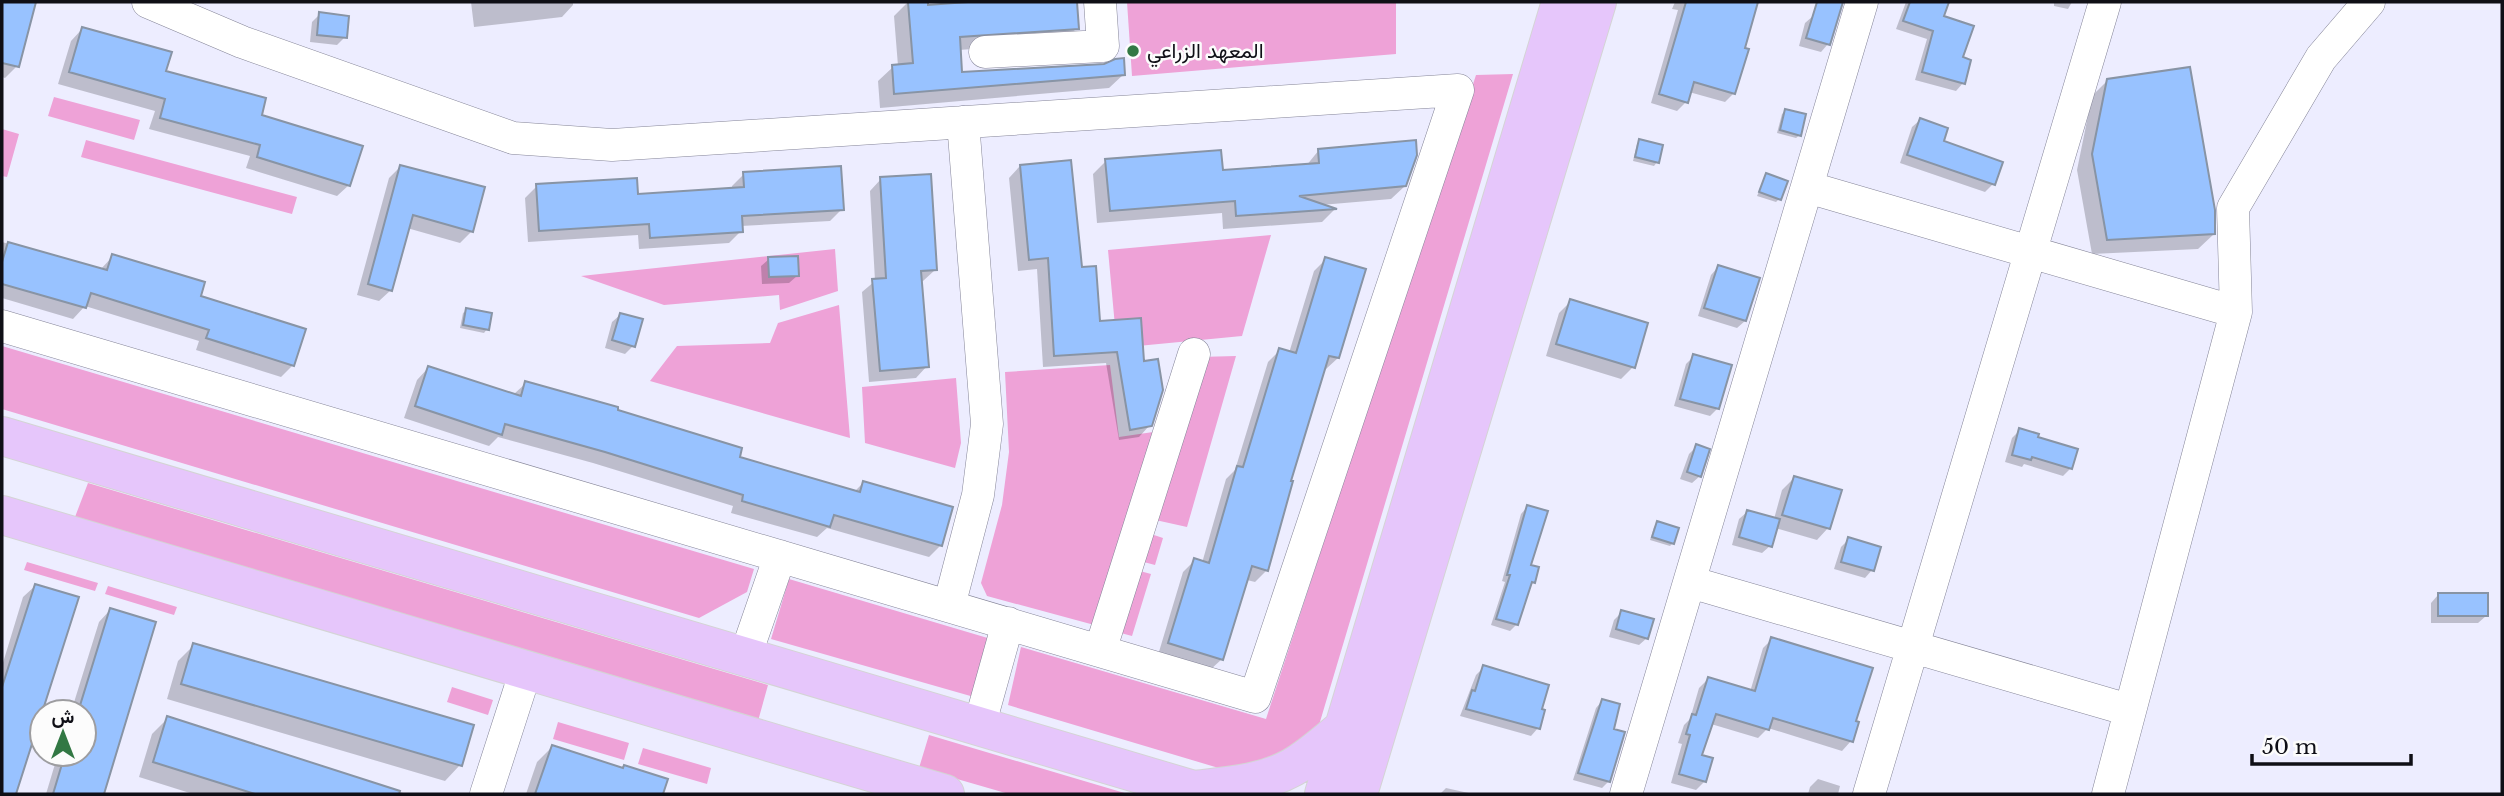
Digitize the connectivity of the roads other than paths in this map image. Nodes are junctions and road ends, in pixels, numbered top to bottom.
1 (148, 2) edge
2 (1100, 2) edge
3 (1562, 2) edge
4 (1597, 2) edge
5 (1863, 2) edge
6 (2105, 2) edge
7 (2369, 2) edge
8 (985, 52) dead end
9 (963, 122) junction
10 (1807, 187) junction
11 (2031, 253) junction
12 (2236, 312) junction
13 (2, 326) edge
14 (1194, 354) dead end
15 (2, 436) edge
16 (2, 515) edge
17 (780, 556) junction
18 (1690, 582) junction
19 (949, 606) junction
20 (1008, 624) junction
21 (1914, 648) junction
22 (1100, 651) junction
23 (745, 657) junction
24 (526, 670) junction
25 (2129, 710) junction
26 (979, 727) junction
27 (1345, 727) junction
28 (1200, 792) edge
29 (486, 794) edge
30 (945, 794) edge
31 (1324, 794) edge
32 (1358, 794) edge
33 (1626, 794) edge
34 (1869, 794) edge
35 (2108, 794) edge

1 - 9 street
2 - 8 street
3 - 27 main road
4 - 32 main road
5 - 10 street
6 - 11 street
7 - 12 street
9 - 19 street
9 - 22 street
10 - 11 street
10 - 18 street
11 - 12 street
11 - 21 street
12 - 25 street
13 - 17 street
14 - 22 street
15 - 23 main road
16 - 24 main road
17 - 19 street
17 - 23 street
18 - 21 street
18 - 33 street
19 - 20 street
20 - 22 street
20 - 26 street
21 - 25 street
21 - 34 street
23 - 26 main road
24 - 29 street
24 - 30 main road
25 - 35 street
26 - 28 main road
27 - 28 main road
27 - 31 main road

